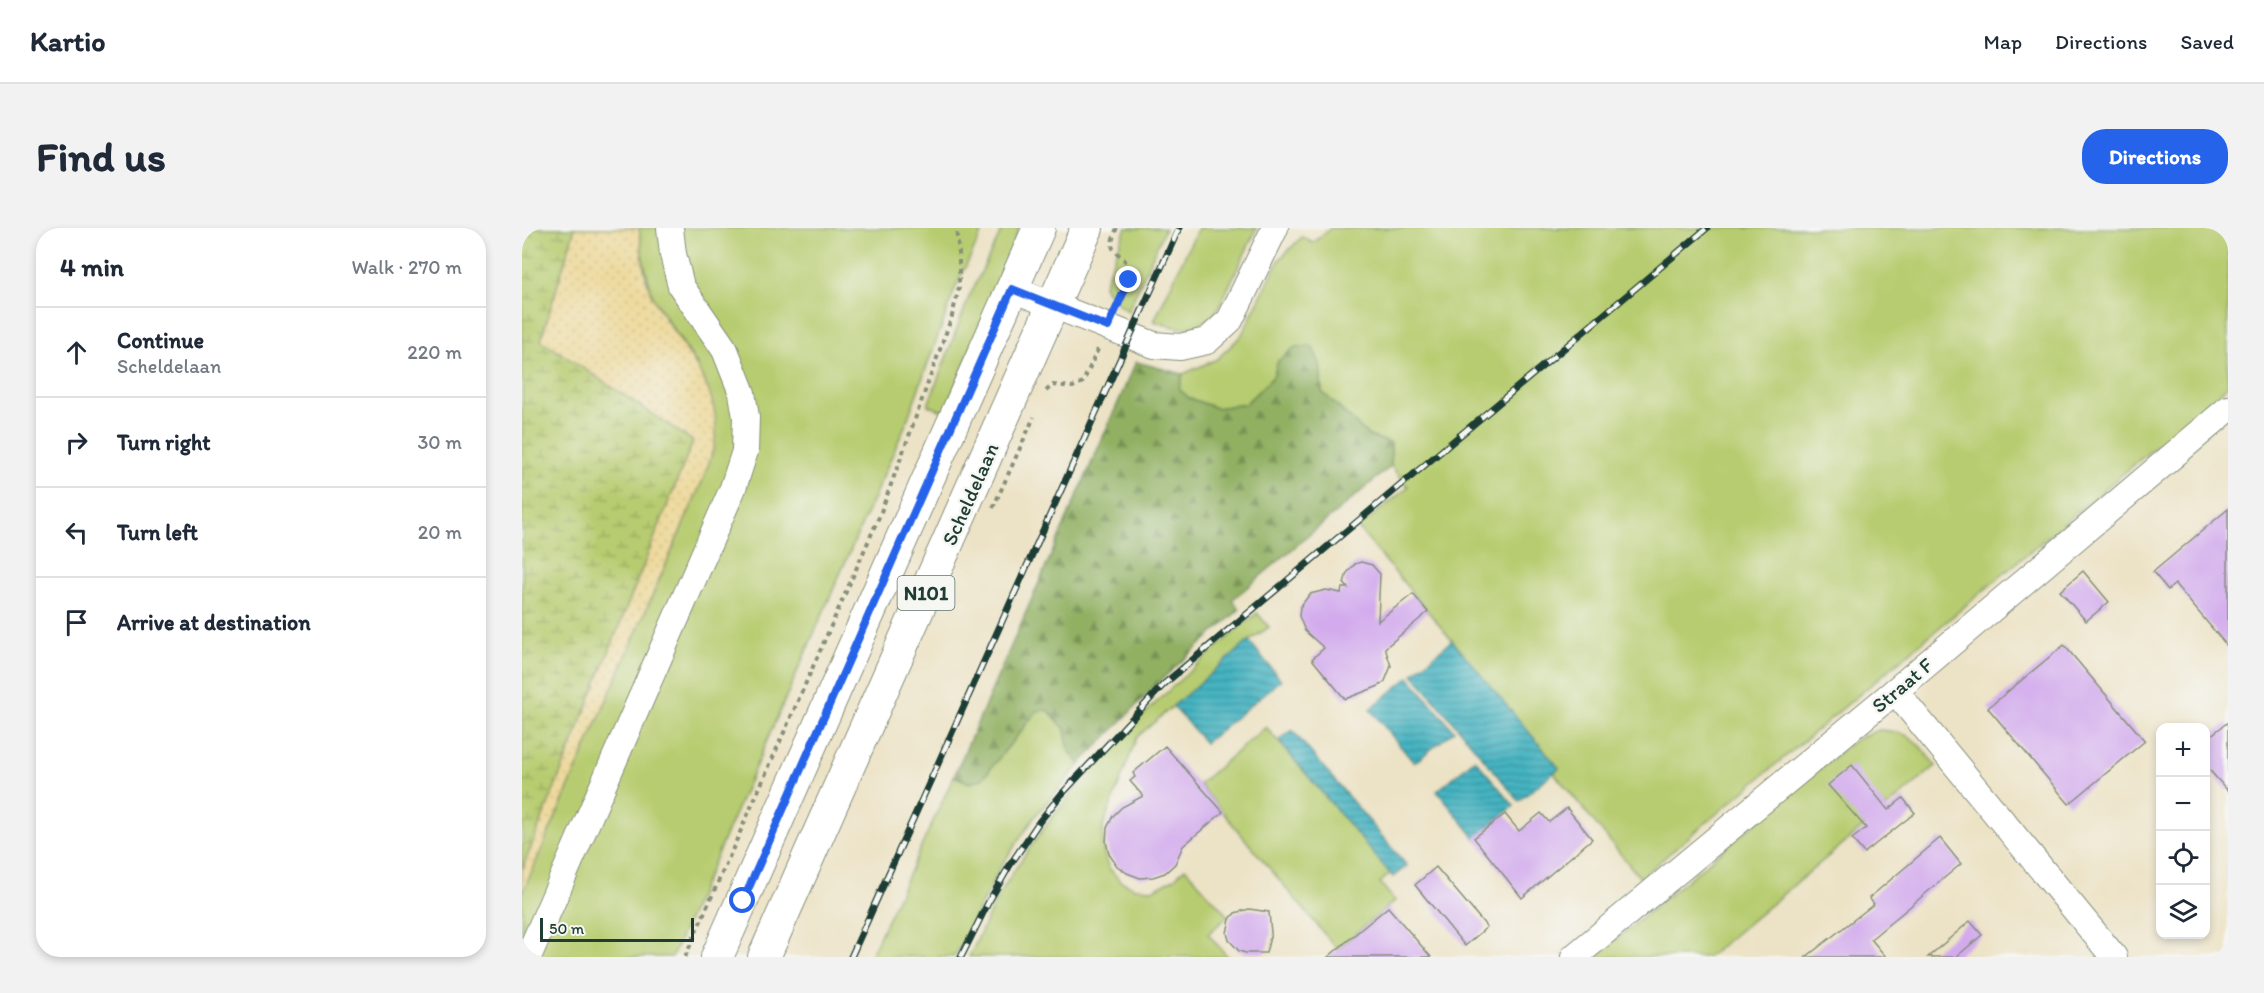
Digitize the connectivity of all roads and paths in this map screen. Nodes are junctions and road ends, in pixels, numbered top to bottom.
1 (670, 228) edge
2 (956, 228) edge
3 (1039, 228) edge
4 (1088, 228) edge
5 (1117, 228) edge
6 (1275, 228) edge
7 (1012, 289) junction
8 (1053, 306) junction
9 (1108, 327) junction
10 (2228, 409) edge
11 (1895, 692) junction
12 (528, 957) edge
13 (685, 957) edge
14 (717, 957) edge
15 (764, 957) edge
16 (1574, 957) edge
17 (2114, 957) edge

1 - 12 street
2 - 13 path
3 - 7 main road, Scheldelaan / N101
4 - 8 main road, Scheldelaan / N101
5 - 9 path
6 - 9 street
7 - 8 street
7 - 14 main road, Scheldelaan / N101
8 - 9 street
8 - 15 main road, Scheldelaan / N101
10 - 11 street, Straat F
11 - 16 street, Straat F
11 - 17 street

